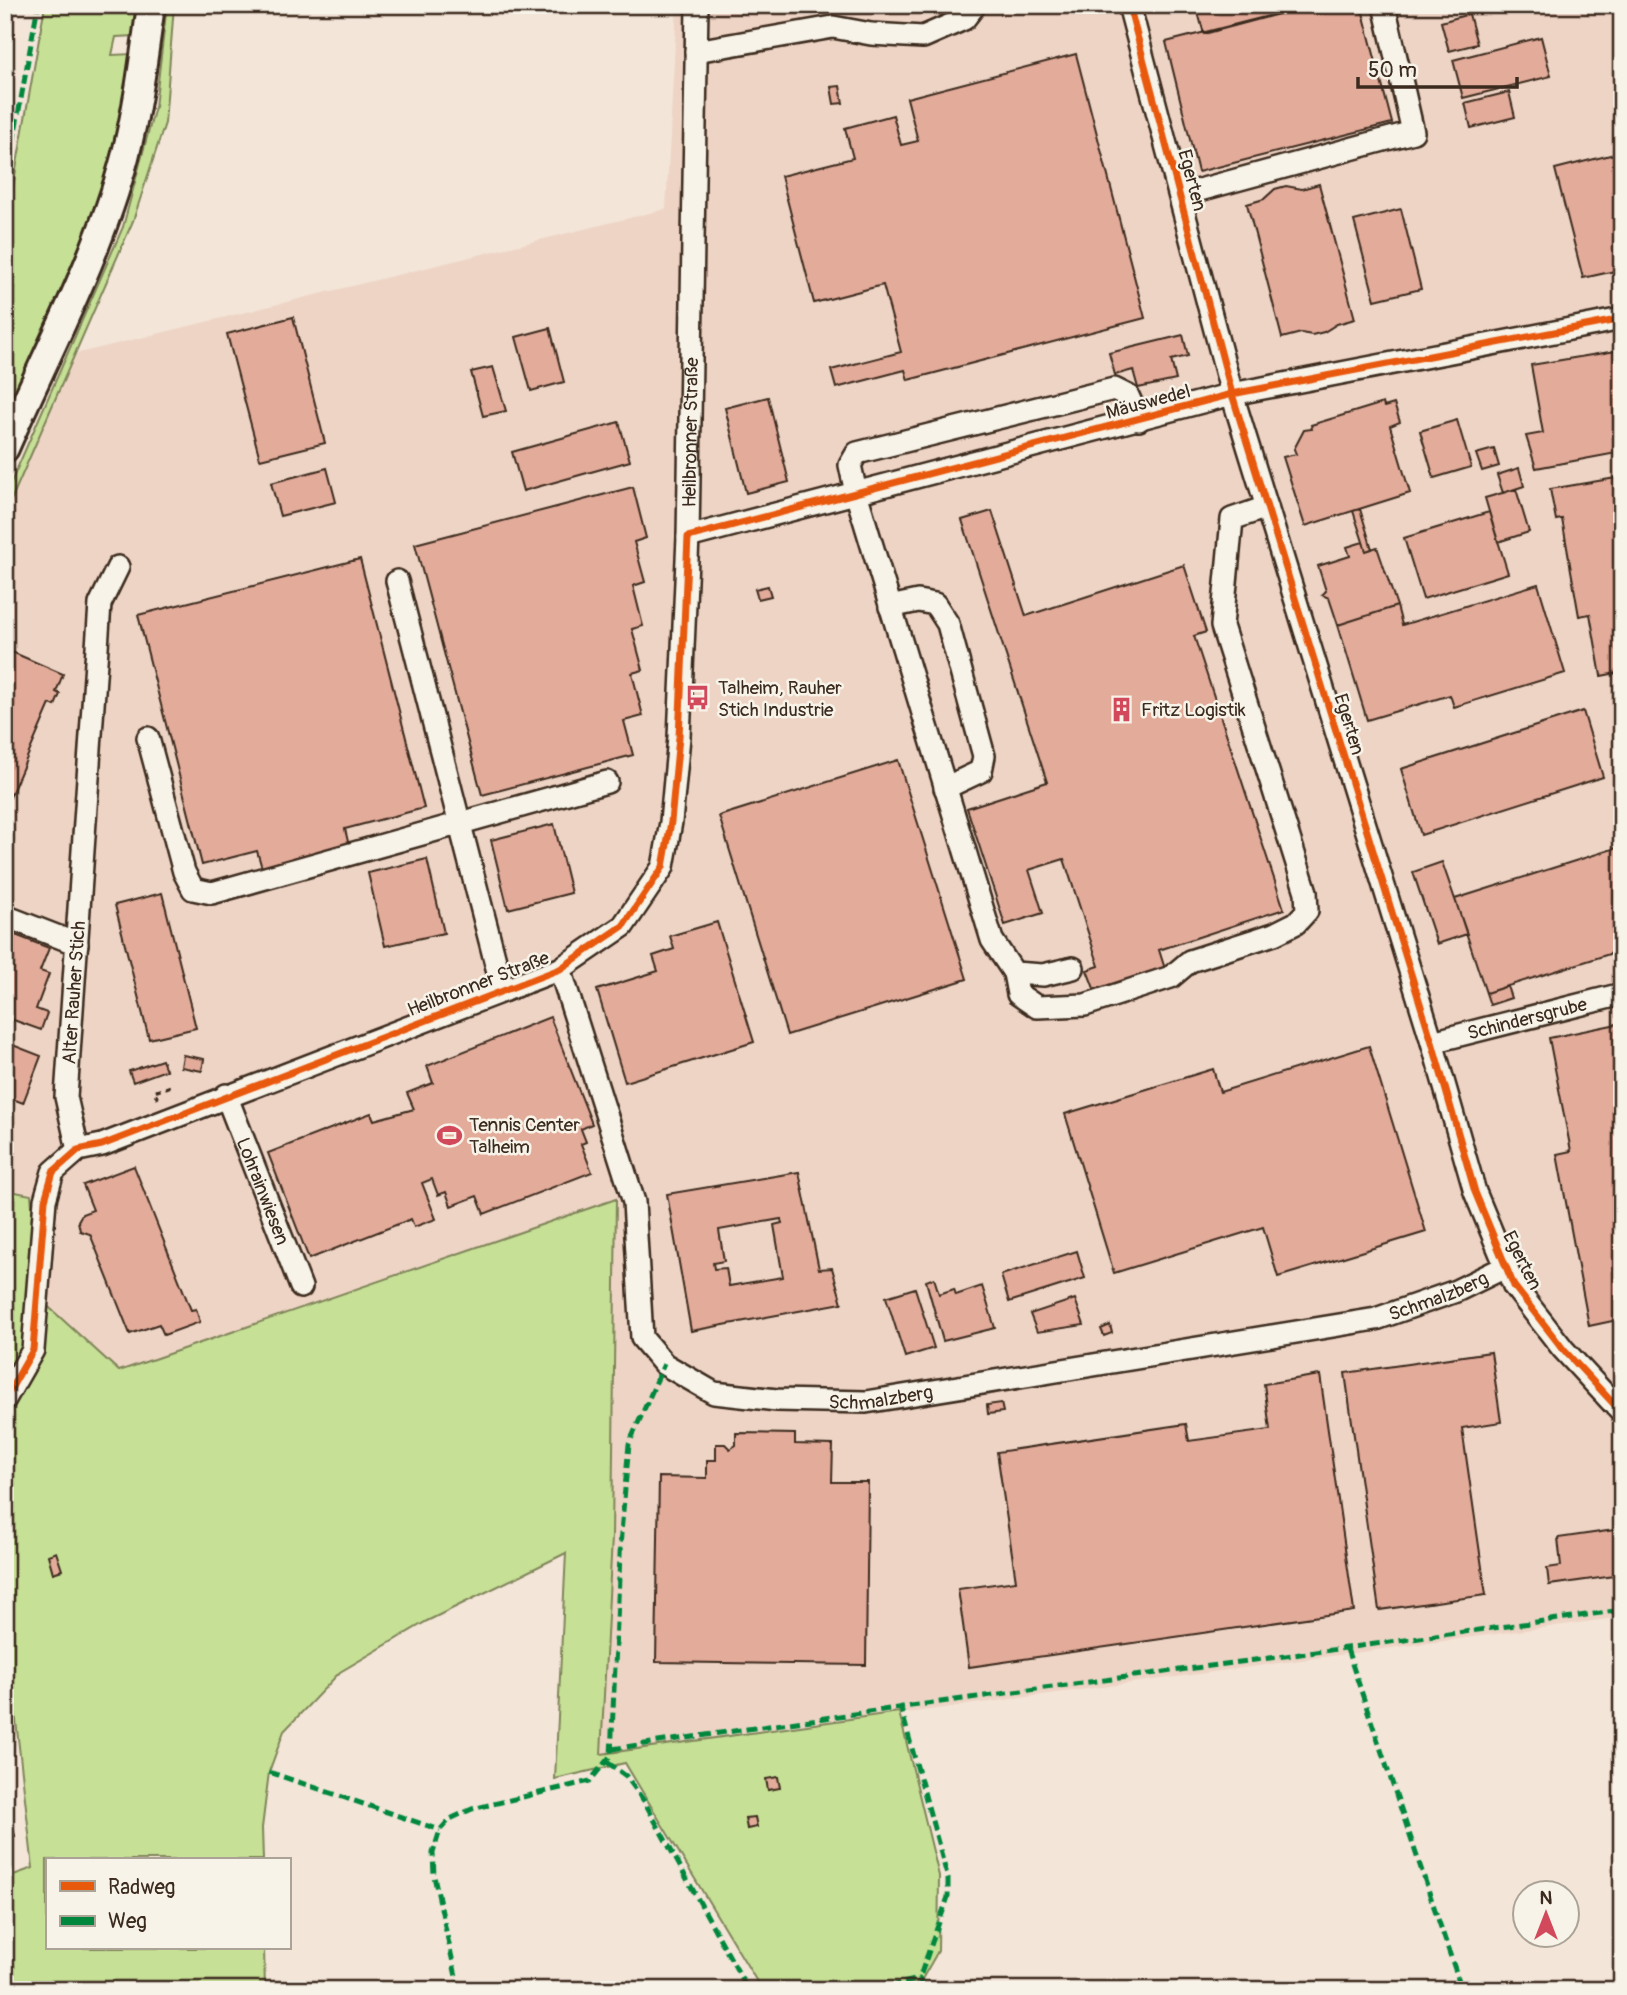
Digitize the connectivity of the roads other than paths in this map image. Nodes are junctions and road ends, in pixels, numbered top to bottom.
1 (151, 5) edge
2 (697, 5) edge
3 (975, 5) edge
4 (1129, 5) edge
5 (1384, 5) edge
6 (696, 51) junction
7 (1181, 195) junction
8 (1622, 319) edge
9 (1232, 394) junction
10 (1139, 420) junction
11 (5, 448) edge
12 (856, 494) junction
13 (1267, 507) junction
14 (688, 537) junction
15 (118, 567) dead end
16 (397, 581) dead end
17 (890, 607) junction
18 (148, 738) dead end
19 (607, 782) dead end
20 (946, 788) junction
21 (460, 825) junction
22 (5, 916) edge
23 (77, 943) junction
24 (1073, 968) dead end
25 (559, 969) junction
26 (1014, 973) junction
27 (503, 991) junction
28 (1622, 994) edge
29 (1432, 1042) junction
30 (226, 1095) junction
31 (78, 1150) junction
32 (1505, 1267) junction
33 (301, 1287) dead end
34 (5, 1399) edge
35 (1622, 1413) edge

1 - 11 main road
2 - 6 street, Heilbronner Straße
3 - 6 street
4 - 7 street, Egerten
5 - 7 street
6 - 14 street, Heilbronner Straße
7 - 9 street, Egerten
8 - 9 street, Mäuswedel
9 - 10 street, Mäuswedel
9 - 13 street, Egerten
10 - 12 street, Mäuswedel
10 - 12 street
12 - 14 street, Mäuswedel
12 - 17 street
13 - 26 street
13 - 29 street, Egerten
14 - 25 street, Heilbronner Straße
15 - 23 street, Alter Rauher Stich
16 - 21 street
17 - 20 street
17 - 20 street
18 - 21 street
19 - 21 street
20 - 26 street
21 - 27 street
22 - 23 street
23 - 31 street, Alter Rauher Stich
24 - 26 street
25 - 27 street, Heilbronner Straße
25 - 32 street, Schmalzberg
27 - 30 street, Heilbronner Straße
28 - 29 street, Schindersgrube
29 - 32 street, Egerten
30 - 31 street, Heilbronner Straße
30 - 33 street, Lohrainwiesen
31 - 34 street
32 - 35 street, Egerten

